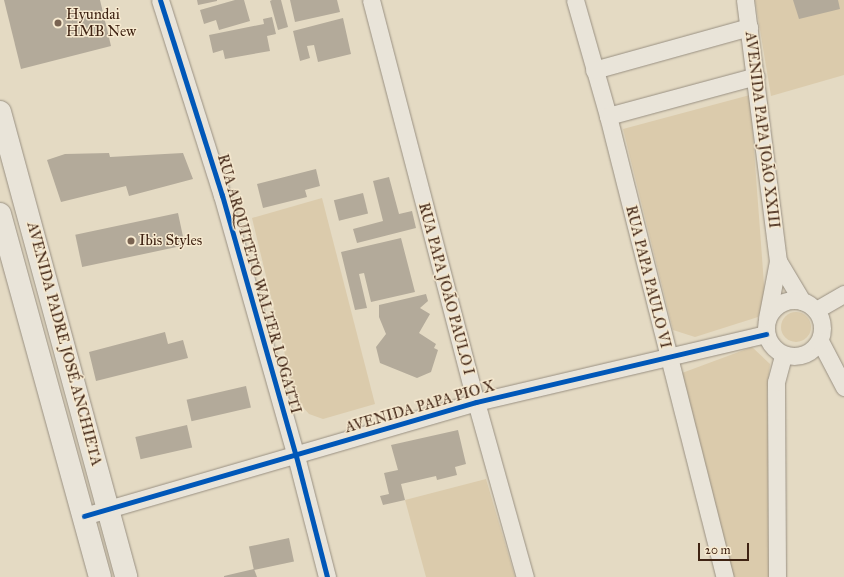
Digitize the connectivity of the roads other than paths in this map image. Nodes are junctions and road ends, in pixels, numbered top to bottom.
1 (160, 0) edge
2 (371, 0) edge
3 (574, 0) edge
4 (745, 0) edge
5 (750, 27) junction
6 (594, 70) junction
7 (756, 76) junction
8 (0, 112) edge
9 (608, 116) junction
10 (0, 214) edge
11 (778, 260) junction
12 (844, 294) edge
13 (809, 305) junction
14 (766, 326) junction
15 (820, 341) junction
16 (783, 355) junction
17 (668, 356) junction
18 (844, 387) edge
19 (476, 402) junction
20 (296, 456) junction
21 (110, 508) junction
22 (84, 516) junction
23 (100, 577) edge
24 (126, 577) edge
25 (327, 577) edge
26 (525, 577) edge
27 (725, 577) edge
28 (777, 577) edge

1 - 20 street, RUA ARQUITETO WALTER LOGATTI
2 - 19 street, RUA PAPA JOÃO PAULO I
3 - 6 street, RUA PAPA PAULO VI
4 - 5 street, AVENIDA PAPA JOÃO XXIII
5 - 6 street
5 - 7 street, AVENIDA PAPA JOÃO XXIII
6 - 9 street, RUA PAPA PAULO VI
7 - 9 street
7 - 11 street, AVENIDA PAPA JOÃO XXIII
8 - 21 main road, AVENIDA PADRE JOSÉ ANCHIETA
9 - 17 street, RUA PAPA PAULO VI
10 - 22 main road, AVENIDA PADRE JOSÉ ANCHIETA
11 - 13 street, AVENIDA PAPA JOÃO XXIII
11 - 14 street, AVENIDA PAPA JOÃO XXIII
12 - 13 street
13 - 14 street
13 - 15 street
14 - 16 street
14 - 17 street, AVENIDA PAPA PIO X
15 - 16 street
15 - 18 street
16 - 28 street
17 - 19 street, AVENIDA PAPA PIO X
17 - 27 street, RUA PAPA PAULO VI
19 - 20 street, AVENIDA PAPA PIO X
19 - 26 street, RUA PAPA JOÃO PAULO I
20 - 21 street, AVENIDA PAPA PIO X
20 - 25 street, RUA ARQUITETO WALTER LOGATTI
21 - 22 street, AVENIDA PAPA PIO X
21 - 24 main road, AVENIDA PADRE JOSÉ ANCHIETA
22 - 23 main road, AVENIDA PADRE JOSÉ ANCHIETA

